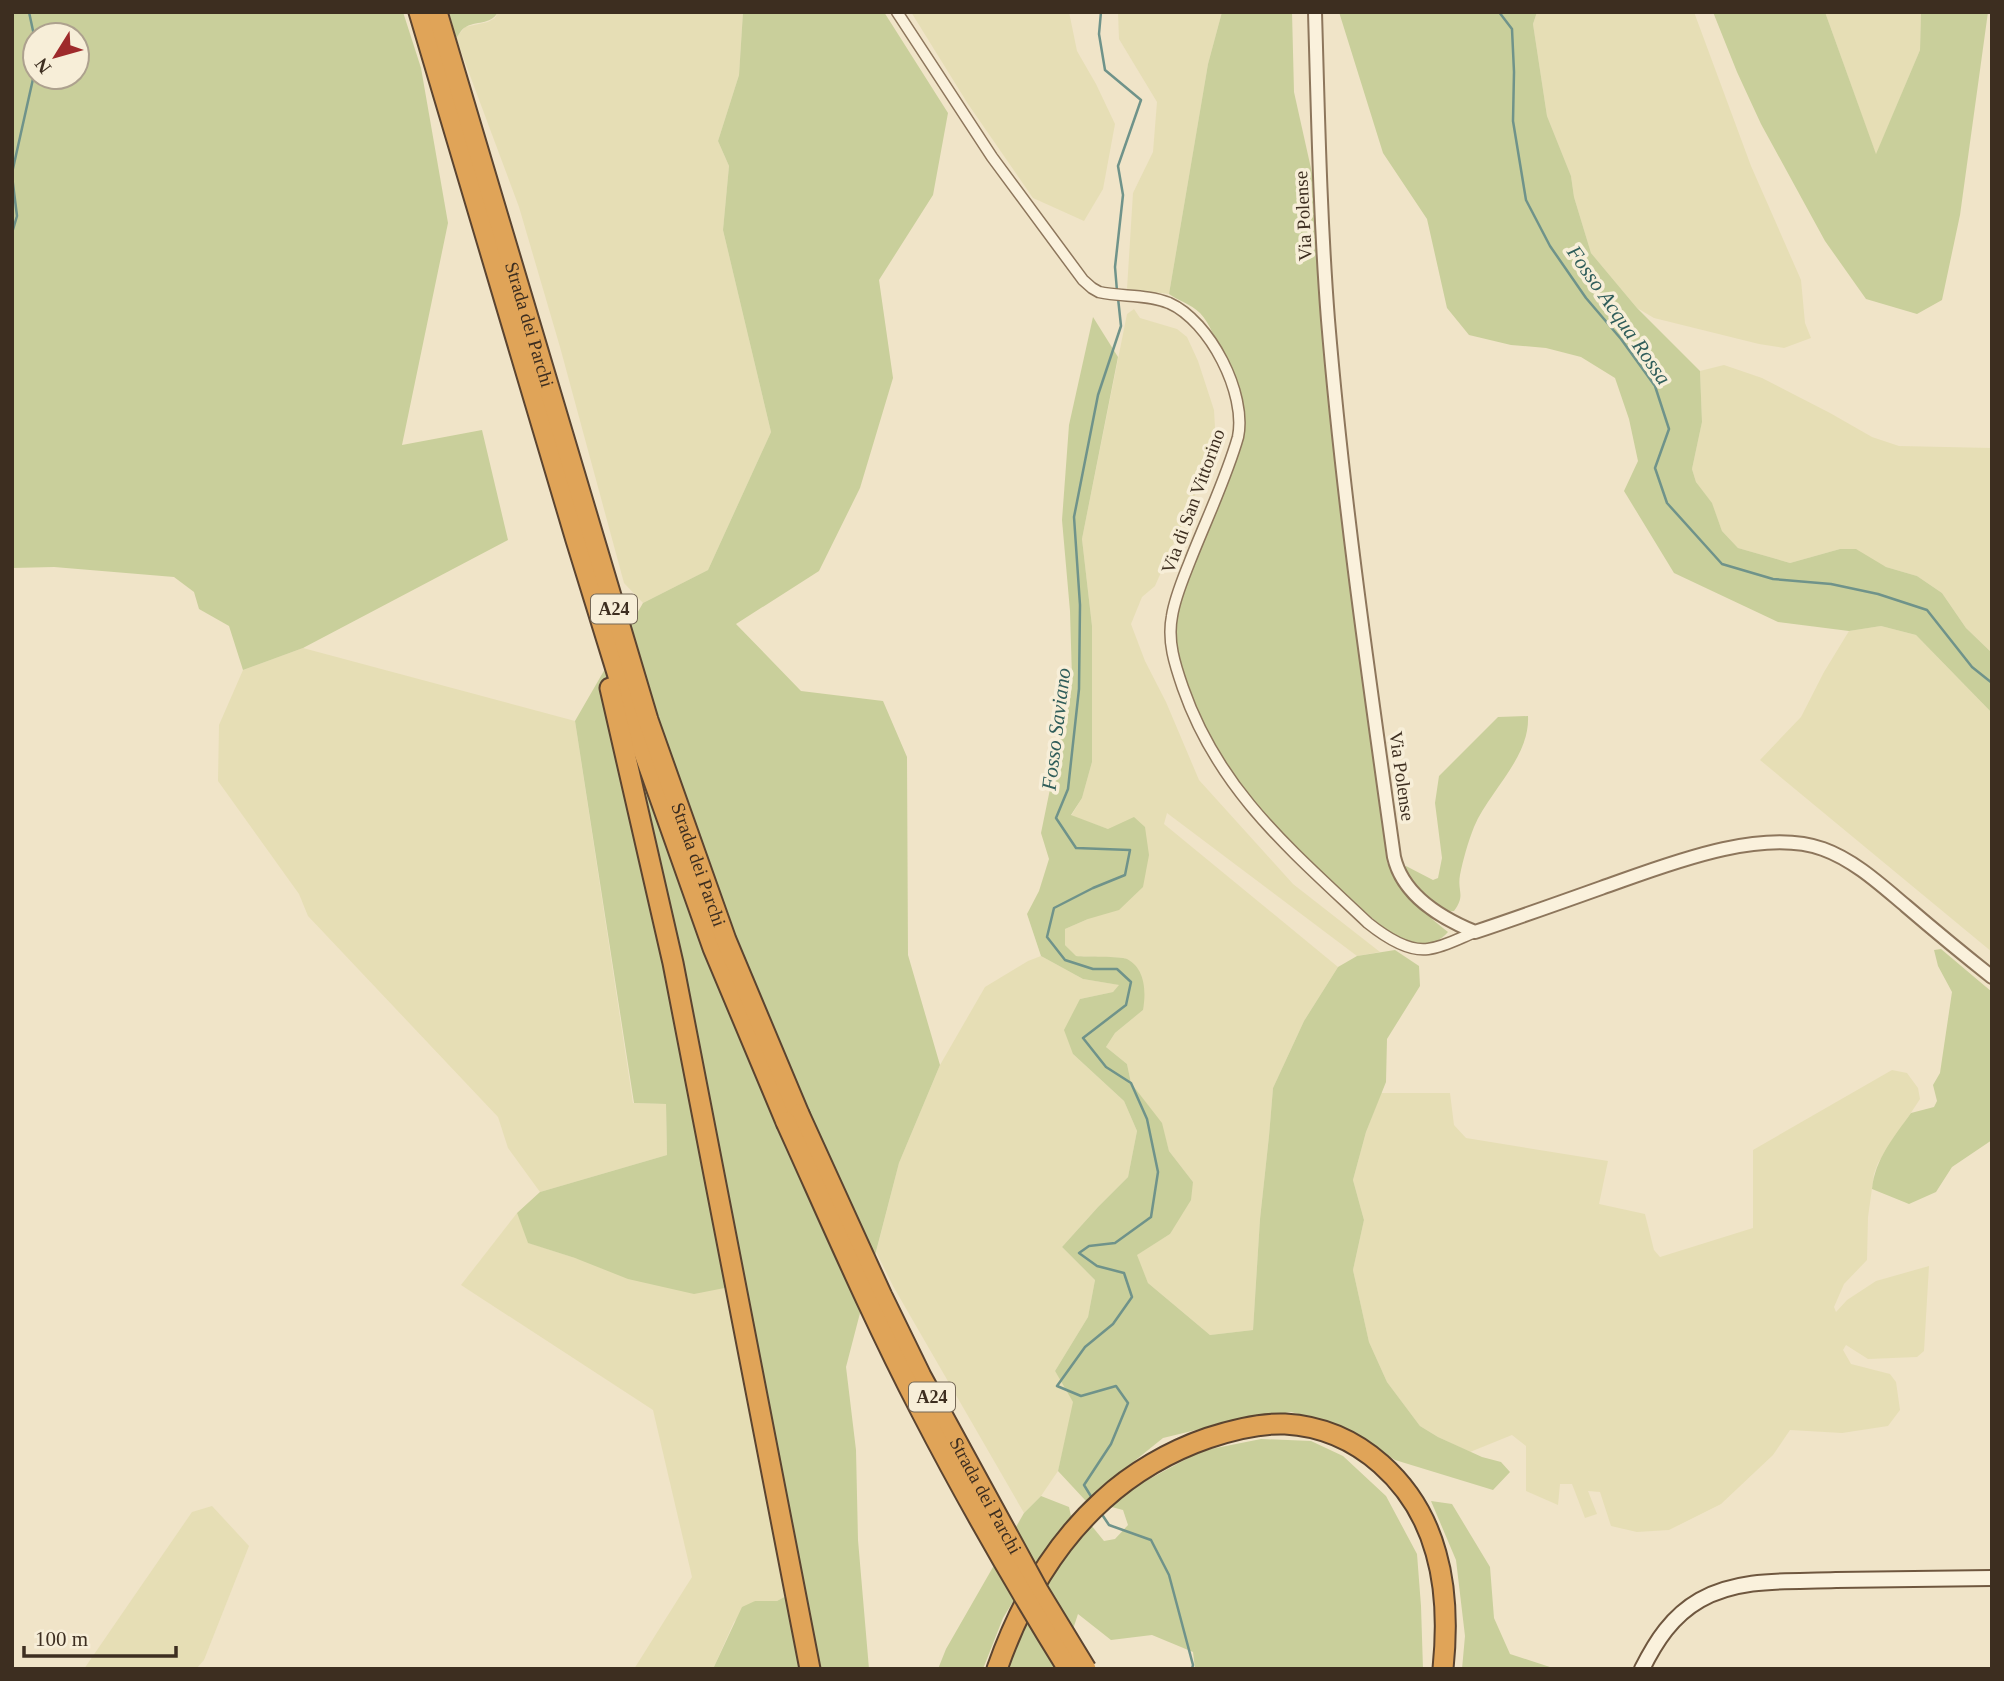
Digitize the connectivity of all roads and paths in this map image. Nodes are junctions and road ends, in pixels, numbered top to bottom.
1 (419, 12) edge
2 (437, 12) edge
3 (897, 12) edge
4 (1315, 12) edge
5 (453, 98) junction
6 (576, 540) junction
7 (1475, 932) junction
8 (1992, 978) edge
9 (792, 1118) junction
10 (1992, 1578) edge
11 (810, 1669) edge
12 (997, 1669) edge
13 (1068, 1669) edge
14 (1086, 1669) edge
15 (1443, 1669) edge
16 (1642, 1669) edge

1 - 5 highway, Strada dei Parchi / A24
2 - 5 highway, Strada dei Parchi / A24
3 - 7 street, Via di San Vittorino
4 - 7 street, Via Polense
5 - 6 highway, Strada dei Parchi / A24
5 - 9 highway, Strada dei Parchi / A24
6 - 9 highway, Strada dei Parchi / A24
6 - 11 highway
7 - 8 street
9 - 13 highway, Strada dei Parchi / A24, bridge
9 - 14 highway, Strada dei Parchi / A24, bridge
10 - 16 main road
12 - 15 highway

